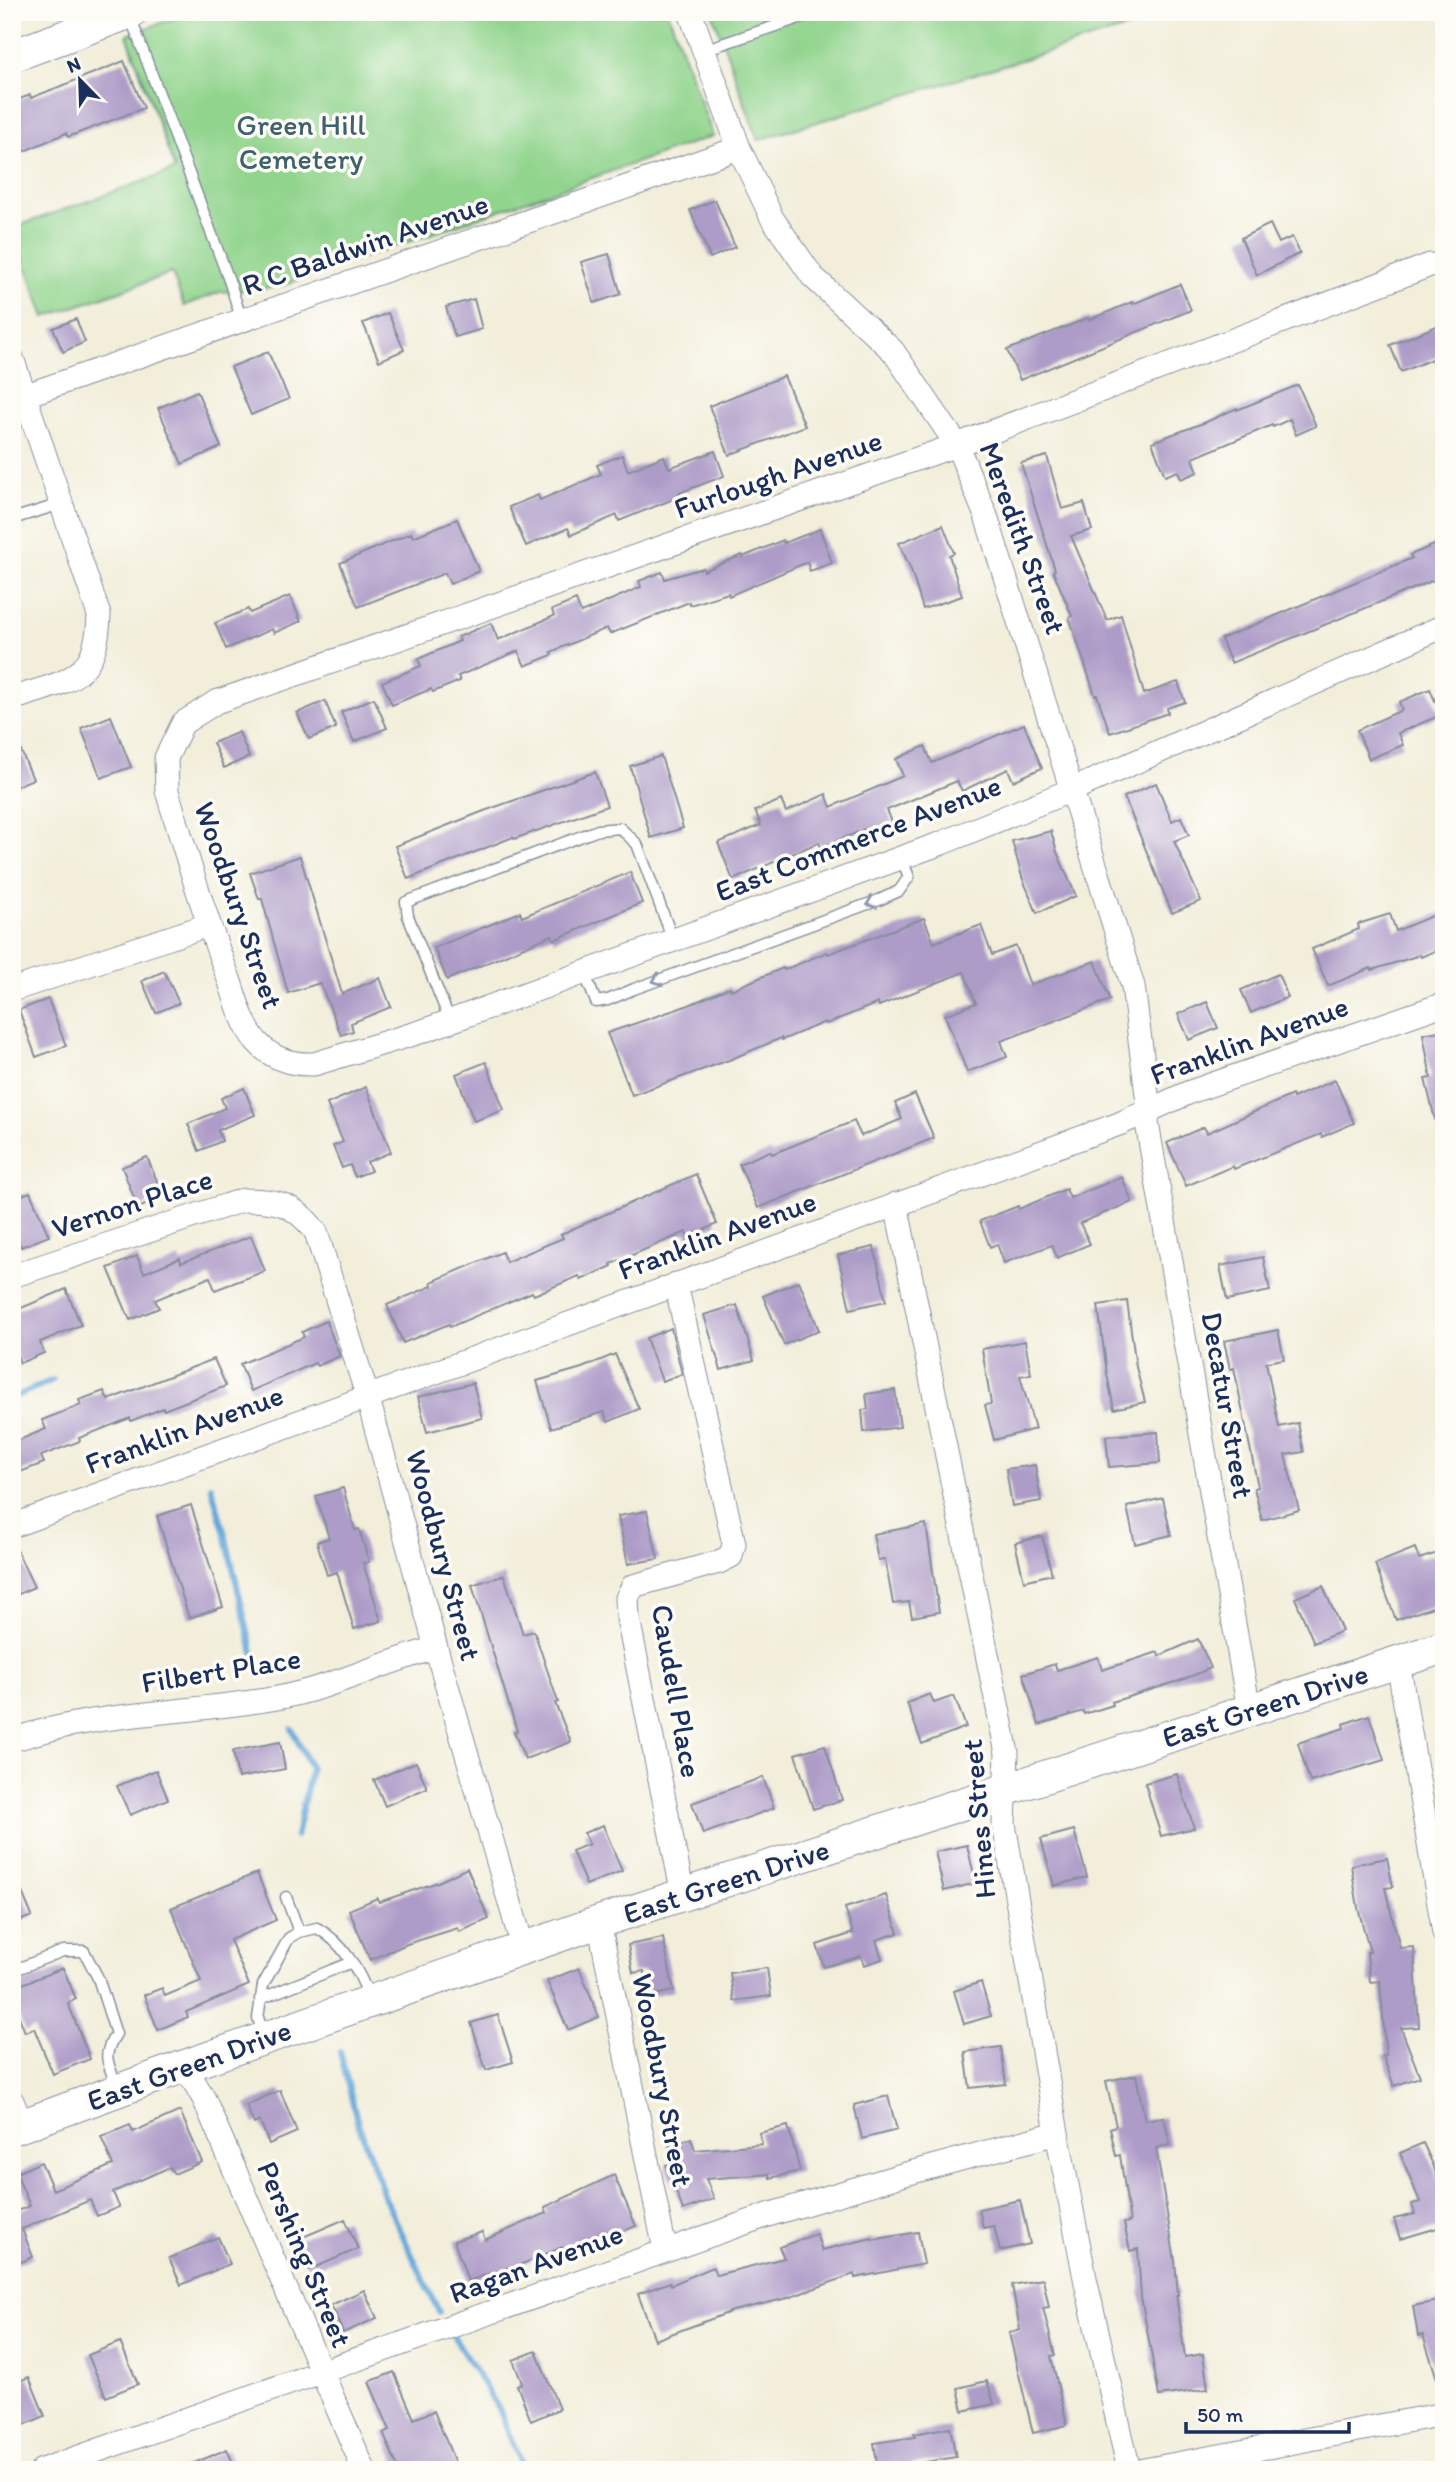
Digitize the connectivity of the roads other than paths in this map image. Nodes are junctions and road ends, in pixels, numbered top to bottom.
1 (690, 12) edge
2 (817, 12) edge
3 (130, 13) edge
4 (703, 50) junction
5 (12, 56) edge
6 (739, 148) junction
7 (1430, 265) dead end
8 (242, 321) junction
9 (12, 358) edge
10 (18, 398) edge
11 (957, 445) junction
12 (61, 504) junction
13 (12, 519) edge
14 (1444, 626) edge
15 (12, 699) edge
16 (166, 758) joint
17 (1074, 789) junction
18 (901, 857) junction
19 (208, 925) junction
20 (673, 940) junction
21 (584, 972) junction
22 (12, 990) edge
23 (1444, 1004) edge
24 (450, 1021) junction
25 (280, 1059) joint
26 (1149, 1110) junction
27 (272, 1200) joint
28 (896, 1205) junction
29 (12, 1276) edge
30 (676, 1284) junction
31 (367, 1395) junction
32 (12, 1526) edge
33 (1444, 1647) edge
34 (436, 1648) junction
35 (1398, 1662) junction
36 (1249, 1710) junction
37 (12, 1740) edge
38 (1006, 1789) junction
39 (1438, 1868) edge
40 (683, 1895) junction
41 (285, 1897) dead end
42 (599, 1922) junction
43 (1443, 1922) edge
44 (299, 1932) junction
45 (523, 1948) junction
46 (352, 1962) junction
47 (12, 1971) edge
48 (260, 1999) junction
49 (371, 2001) junction
50 (265, 2038) junction
51 (185, 2066) junction
52 (119, 2090) junction
53 (16, 2118) edge
54 (1057, 2133) junction
55 (664, 2250) junction
56 (322, 2373) junction
57 (1444, 2414) edge
58 (42, 2470) edge
59 (364, 2470) edge
60 (1129, 2470) edge
61 (1144, 2470) edge

1 - 4 street, Meredith Street
2 - 4 lane
3 - 5 main road
3 - 8 lane
4 - 6 street, Meredith Street
6 - 8 street, R C Baldwin Avenue
6 - 11 street, Meredith Street
7 - 11 street, Furlough Avenue
8 - 10 street, R C Baldwin Avenue
9 - 10 street
10 - 12 street
11 - 16 street, Furlough Avenue
11 - 17 street, Meredith Street
12 - 13 lane
12 - 15 street
14 - 17 street, East Commerce Avenue
16 - 19 street, Woodbury Street
17 - 18 street, East Commerce Avenue
17 - 26 street, Meredith Street
18 - 20 street, East Commerce Avenue
18 -> 21 lane
19 - 22 street
19 - 25 street, Woodbury Street
20 - 21 street, East Commerce Avenue
20 - 24 lane
21 - 24 street, East Commerce Avenue
23 - 26 street, Franklin Avenue
24 - 25 street, East Commerce Avenue
26 - 28 street, Franklin Avenue
26 - 36 street, Decatur Street
27 - 29 street, Vernon Place
27 - 31 street, Woodbury Street
28 - 30 street, Franklin Avenue
28 - 38 street, Hines Street
30 - 31 street, Franklin Avenue
30 - 40 street, Caudell Place
31 - 32 street, Franklin Avenue
31 - 34 street, Woodbury Street
33 - 35 main road, East Green Drive
34 - 37 street, Filbert Place
34 - 45 street, Woodbury Street
35 - 36 main road, East Green Drive
35 - 39 street
36 - 38 main road, East Green Drive
38 - 40 main road, East Green Drive
38 - 54 street, Hines Street
39 - 43 street
40 - 42 main road, East Green Drive
41 - 44 lane
42 - 45 main road, East Green Drive
42 - 55 street, Woodbury Street
44 - 46 lane
44 - 48 lane
45 - 49 main road, East Green Drive
46 - 48 lane
46 - 49 lane
47 - 52 lane
48 - 50 lane
49 - 50 main road, East Green Drive
50 - 51 main road, East Green Drive
51 - 52 main road, East Green Drive
51 - 56 street, Pershing Street
52 - 53 main road, East Green Drive
54 - 55 street, Ragan Avenue
54 - 60 street, Hines Street
55 - 56 street, Ragan Avenue
56 - 58 street, Ragan Avenue
56 - 59 street, Pershing Street
57 - 61 street

